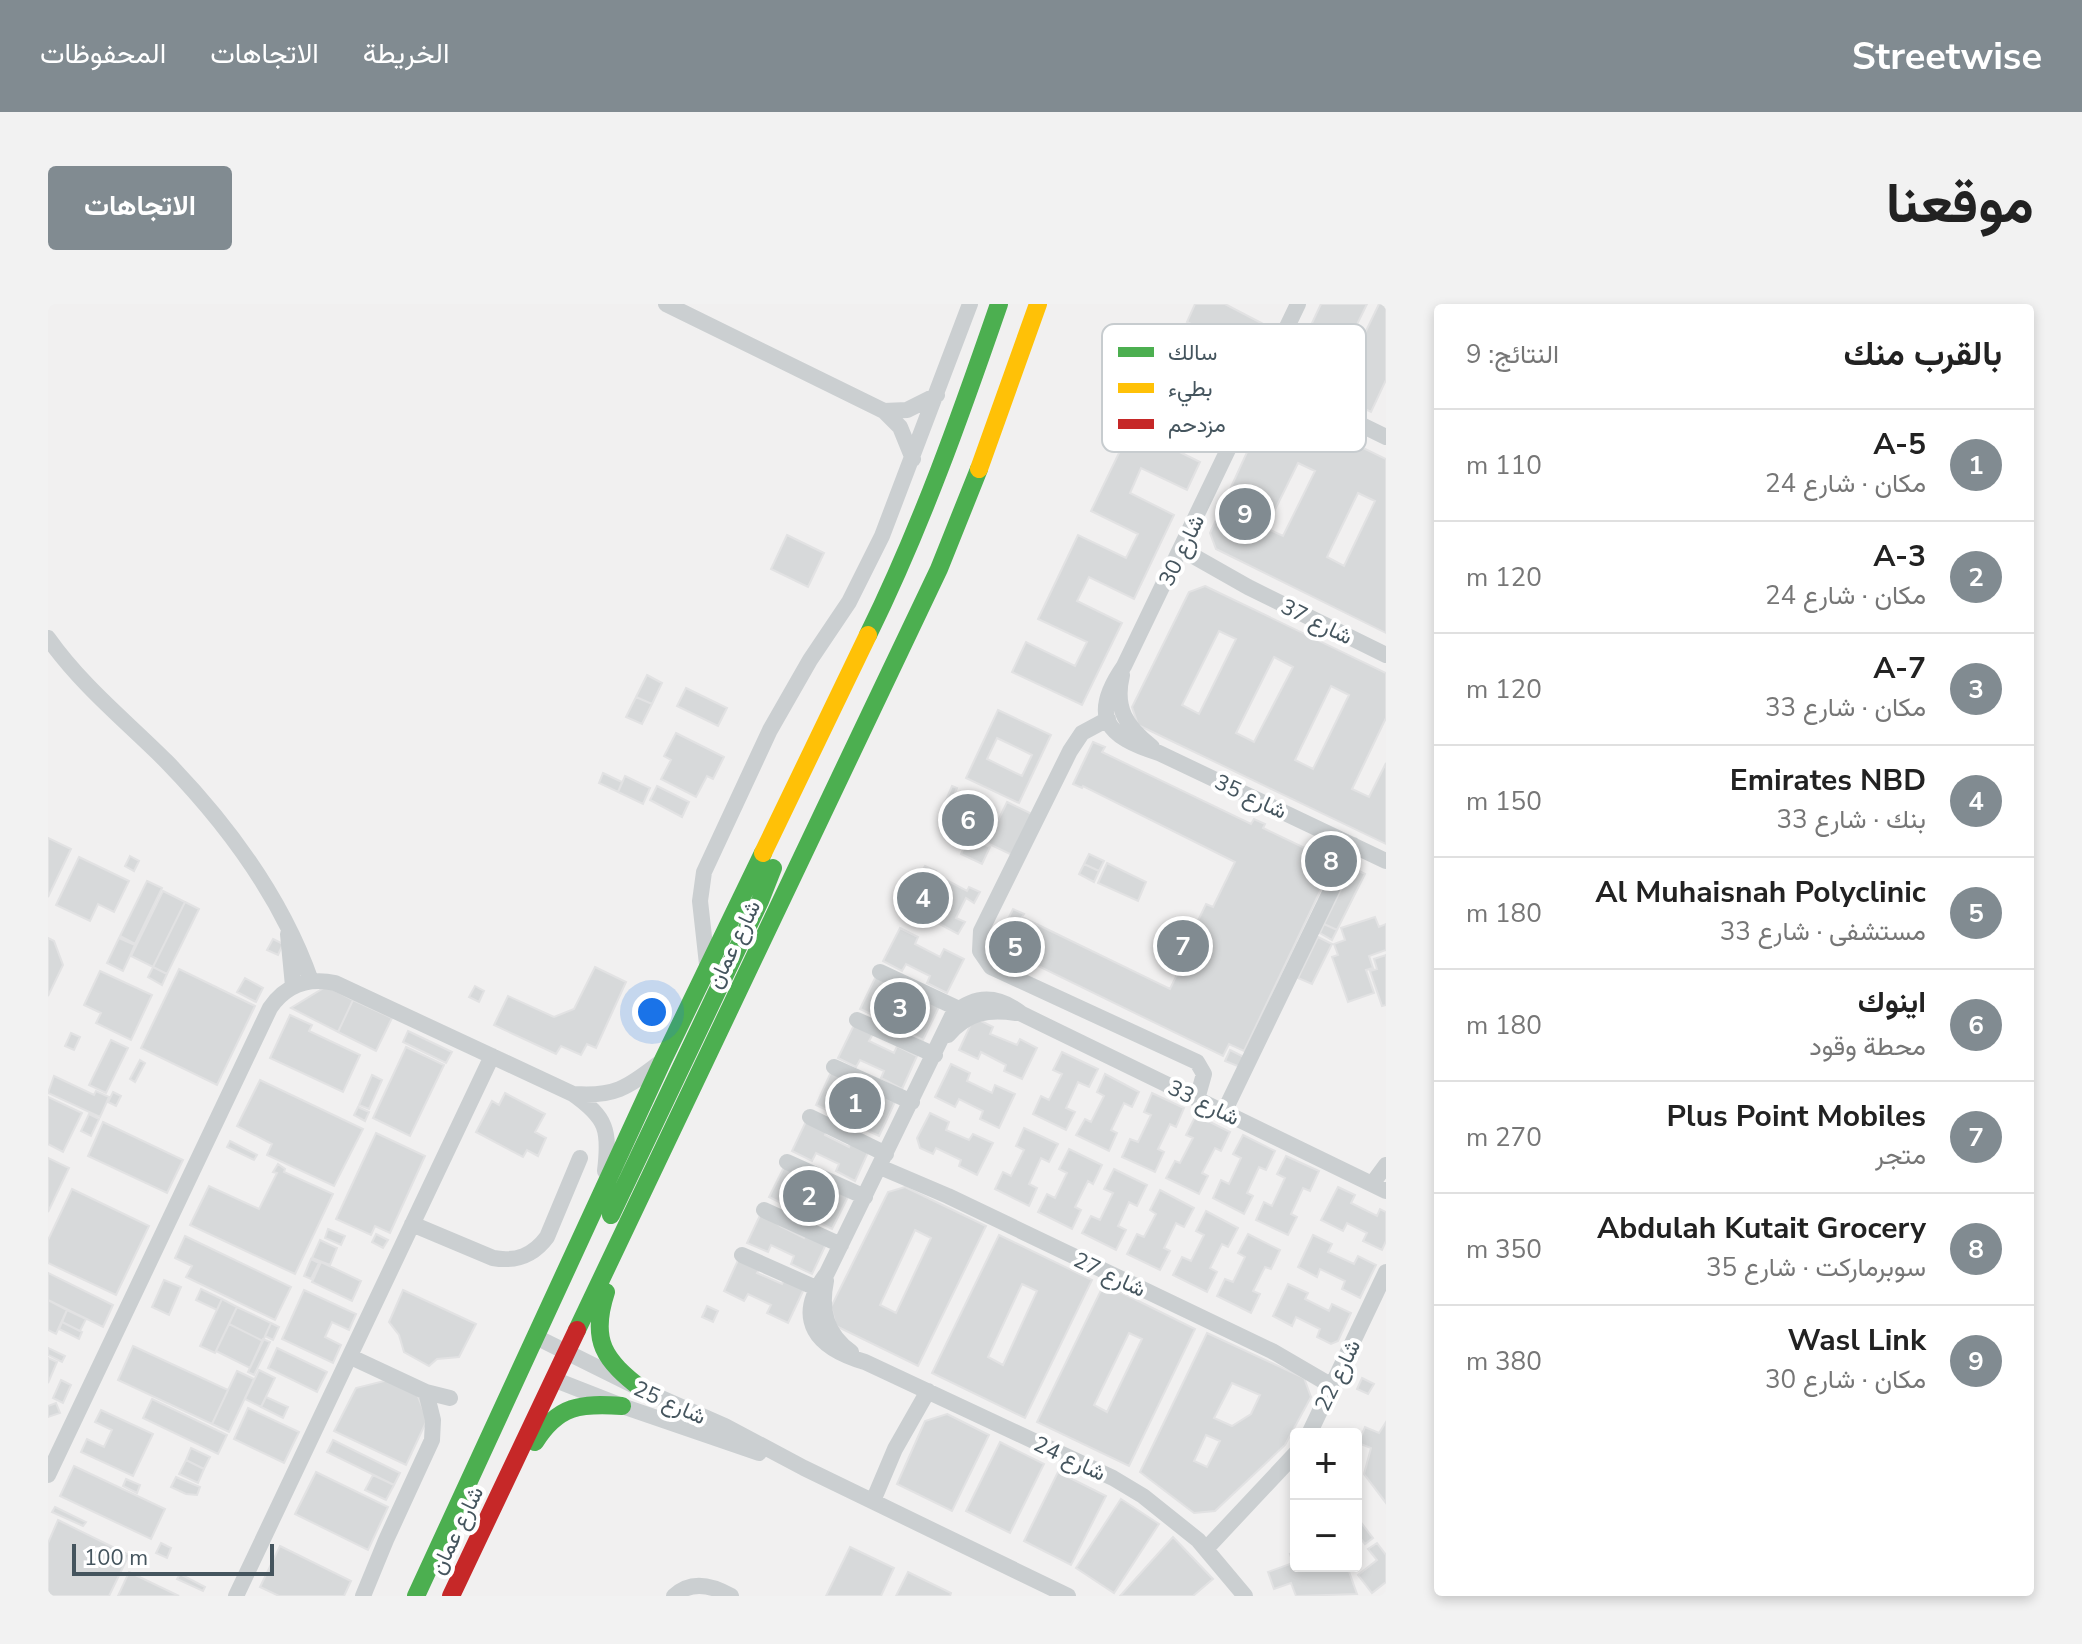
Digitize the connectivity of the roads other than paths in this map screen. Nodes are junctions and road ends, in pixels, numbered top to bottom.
1 (666, 304) edge
2 (970, 304) edge
3 (999, 304) edge
4 (1038, 304) edge
5 (1298, 304) edge
6 (1289, 324) edge
7 (937, 395) junction
8 (884, 411) junction
9 (1366, 427) edge
10 (1386, 437) edge
11 (1229, 452) edge
12 (913, 459) junction
13 (1178, 555) junction
14 (48, 638) edge
15 (1386, 655) edge
16 (1124, 666) junction
17 (1108, 719) junction
18 (1159, 753) junction
19 (804, 771) junction
20 (1353, 845) junction
21 (1386, 861) edge
22 (287, 924) junction
23 (708, 969) junction
24 (880, 972) dead end
25 (311, 981) junction
26 (293, 986) junction
27 (959, 1009) junction
28 (1022, 1014) junction
29 (857, 1020) dead end
30 (937, 1050) junction
31 (492, 1056) junction
32 (663, 1060) junction
33 (834, 1067) dead end
34 (573, 1094) junction
35 (1197, 1099) junction
36 (912, 1102) junction
37 (1224, 1112) junction
38 (810, 1117) dead end
39 (580, 1158) dead end
40 (884, 1159) junction
41 (787, 1162) dead end
42 (1386, 1165) edge
43 (1379, 1188) edge
44 (602, 1196) junction
45 (865, 1197) junction
46 (764, 1210) dead end
47 (631, 1213) junction
48 (412, 1224) junction
49 (841, 1245) junction
50 (742, 1255) dead end
51 (1386, 1272) edge
52 (827, 1273) junction
53 (816, 1288) junction
54 (550, 1344) junction
55 (351, 1357) junction
56 (865, 1362) junction
57 (553, 1379) junction
58 (1335, 1381) junction
59 (923, 1389) junction
60 (643, 1390) junction
61 (426, 1392) junction
62 (450, 1398) dead end
63 (622, 1406) junction
64 (1312, 1428) edge
65 (1290, 1459) edge
66 (804, 1468) junction
67 (48, 1475) edge
68 (868, 1499) junction
69 (495, 1504) junction
70 (1202, 1544) junction
71 (236, 1596) edge
72 (363, 1596) edge
73 (416, 1596) edge
74 (451, 1596) edge
75 (674, 1596) edge
76 (731, 1596) edge
77 (1068, 1596) edge
78 (1245, 1596) edge

1 - 8 street
2 - 7 street
3 - 19 main road, شارع عمان
4 - 47 main road, شارع عمان
5 - 6 street, شارع 30
7 - 8 street
7 - 12 street
8 - 12 street
9 - 10 street
11 - 13 street, شارع 30
12 - 23 street
13 - 15 street, شارع 37
13 - 16 street, شارع 30
14 - 22 street
16 - 17 street, شارع 30
16 - 18 street, شارع 30
17 - 18 street
17 - 35 street
18 - 20 street, شارع 35
19 - 23 main road, شارع عمان
19 - 54 main road
20 - 21 street, شارع 35
20 - 37 street
22 - 25 street
22 - 26 street
23 - 32 main road, شارع عمان
24 - 27 street
25 - 26 street
25 - 31 street
26 - 67 street
27 - 28 street, شارع 33
27 - 30 street
28 - 30 street, شارع 33
28 - 35 street, شارع 33
29 - 30 street
30 - 36 street, شارع 24
31 - 34 street
31 - 48 street
32 - 34 street
32 - 44 main road, شارع عمان
33 - 36 street
34 - 44 street
35 - 37 street, شارع 33
36 - 40 street, شارع 24
37 - 43 street, شارع 33
38 - 40 street, شارع 27
39 - 48 street
40 - 45 street, شارع 24
40 - 58 street, شارع 27
41 - 45 street
42 - 43 street
44 - 54 main road, شارع عمان
45 - 49 street, شارع 24
46 - 49 street
47 - 54 main road, شارع عمان
47 - 60 main road
48 - 55 street
49 - 52 street, شارع 24
50 - 53 street
51 - 58 street, شارع 22
52 - 53 street, شارع 24
52 - 56 street, شارع 24
53 - 56 street, شارع 24
54 - 57 main road
54 - 60 street, شارع 25
54 - 73 main road, شارع عمان
55 - 61 street
55 - 71 street
56 - 59 street, شارع 24
57 - 63 street, شارع 25
57 - 69 main road, شارع عمان
58 - 64 street, شارع 22
59 - 68 street
59 - 70 street, شارع 24
60 - 66 street, شارع 25
61 - 62 street
61 - 72 street
63 - 66 street, شارع 25
63 - 69 main road
65 - 70 street
66 - 68 street, شارع 25
68 - 77 street, شارع 25
69 - 74 main road, شارع عمان
70 - 78 street, شارع 24
75 - 76 street

